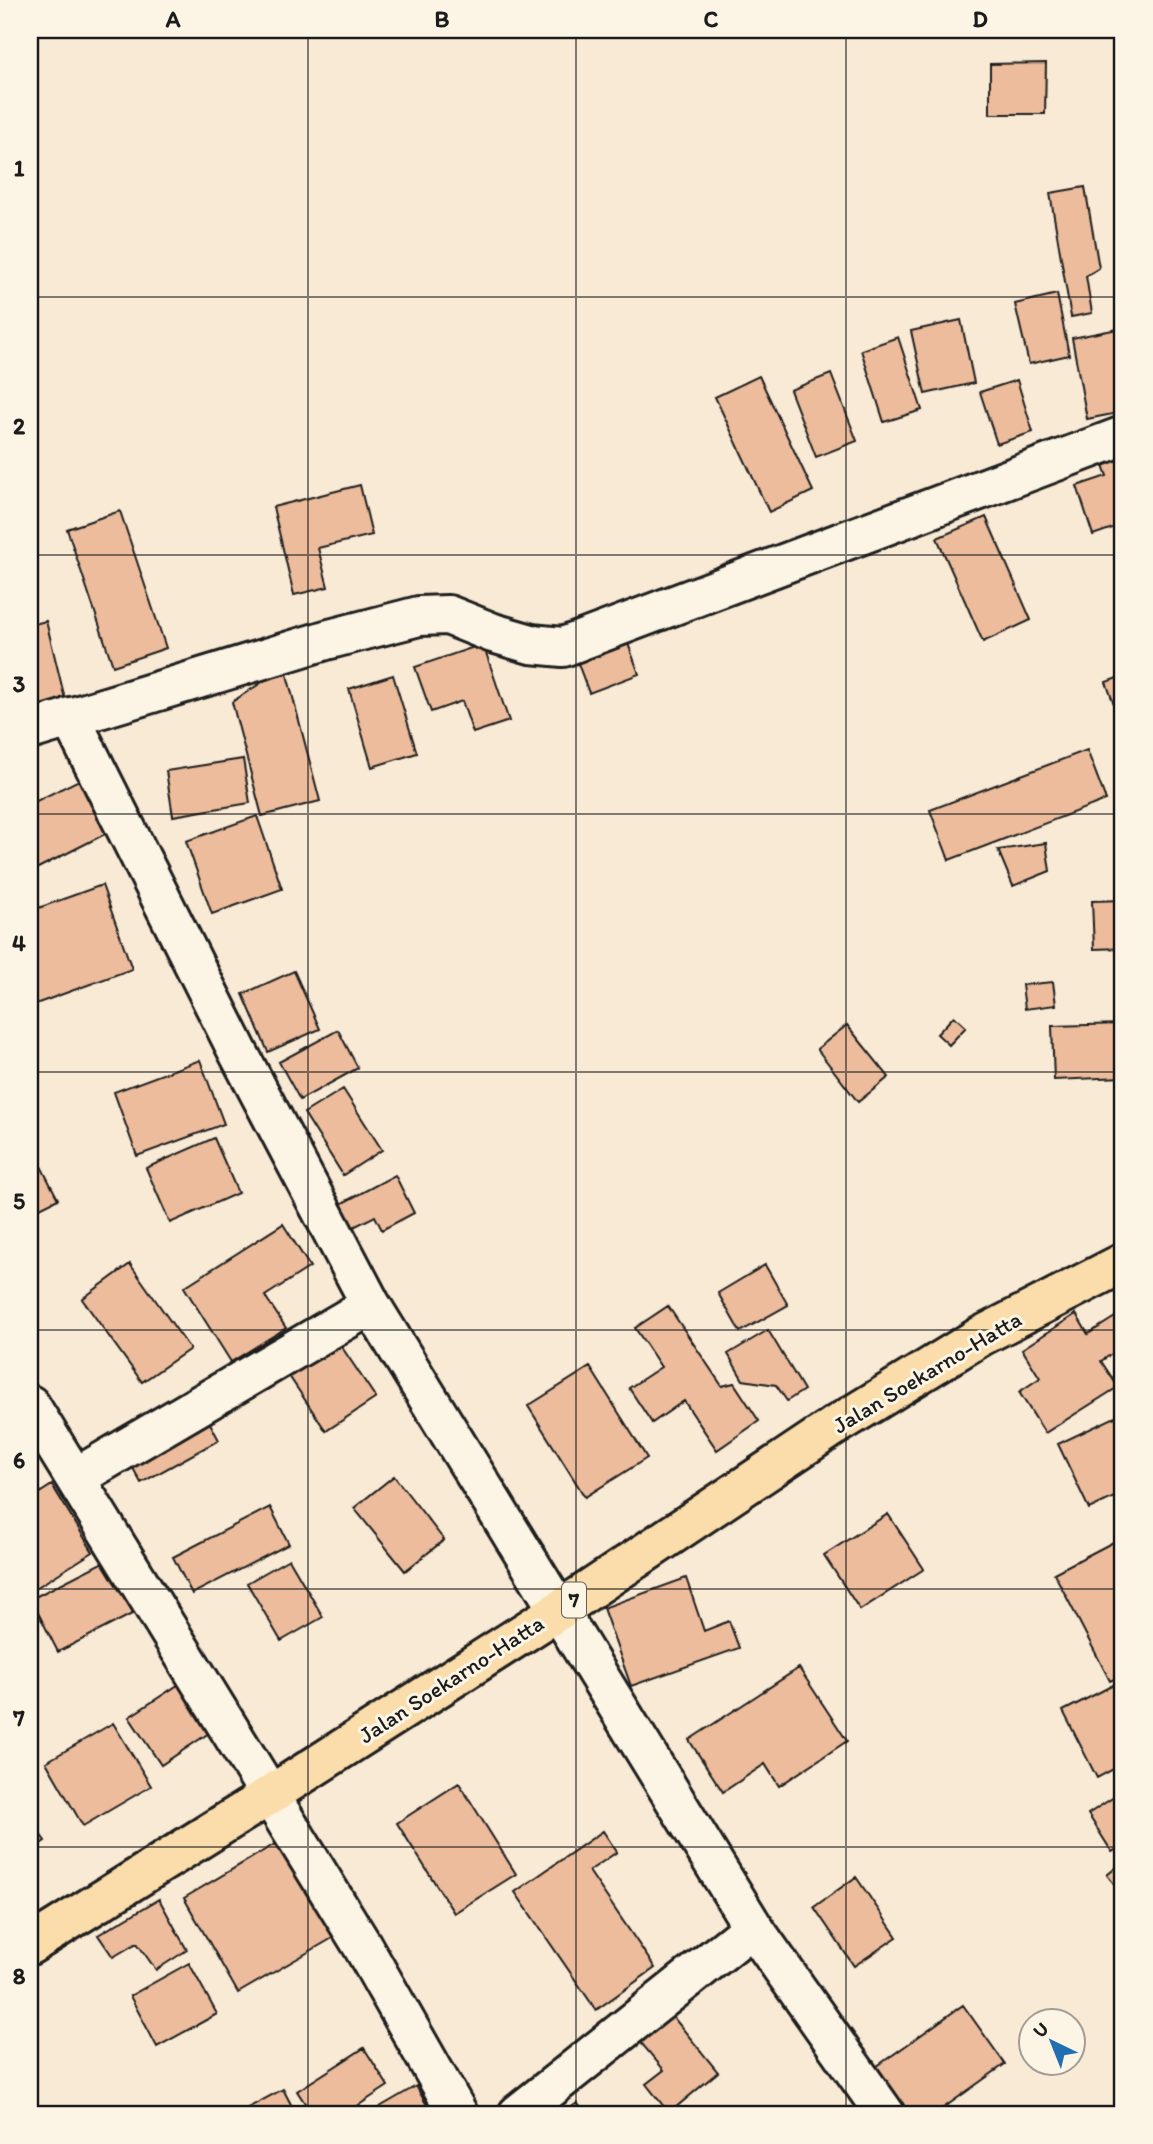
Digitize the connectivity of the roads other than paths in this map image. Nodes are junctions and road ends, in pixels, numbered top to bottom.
1 (1123, 436) edge
2 (69, 717) junction
3 (30, 730) edge
4 (1123, 1263) edge
5 (371, 1305) junction
6 (30, 1405) edge
7 (75, 1478) junction
8 (558, 1611) junction
9 (270, 1795) junction
10 (753, 1927) junction
11 (30, 1945) edge
12 (458, 2114) edge
13 (518, 2114) edge
14 (886, 2114) edge

1 - 2 street
2 - 3 street
2 - 5 street
4 - 8 highway, Jalan Soekarno-Hatta / 7
5 - 7 street
5 - 8 street
6 - 7 street
7 - 9 street
8 - 9 highway, Jalan Soekarno-Hatta / 7
8 - 10 street
9 - 11 highway, Jalan Soekarno-Hatta / 7
9 - 12 street
10 - 13 street
10 - 14 street

